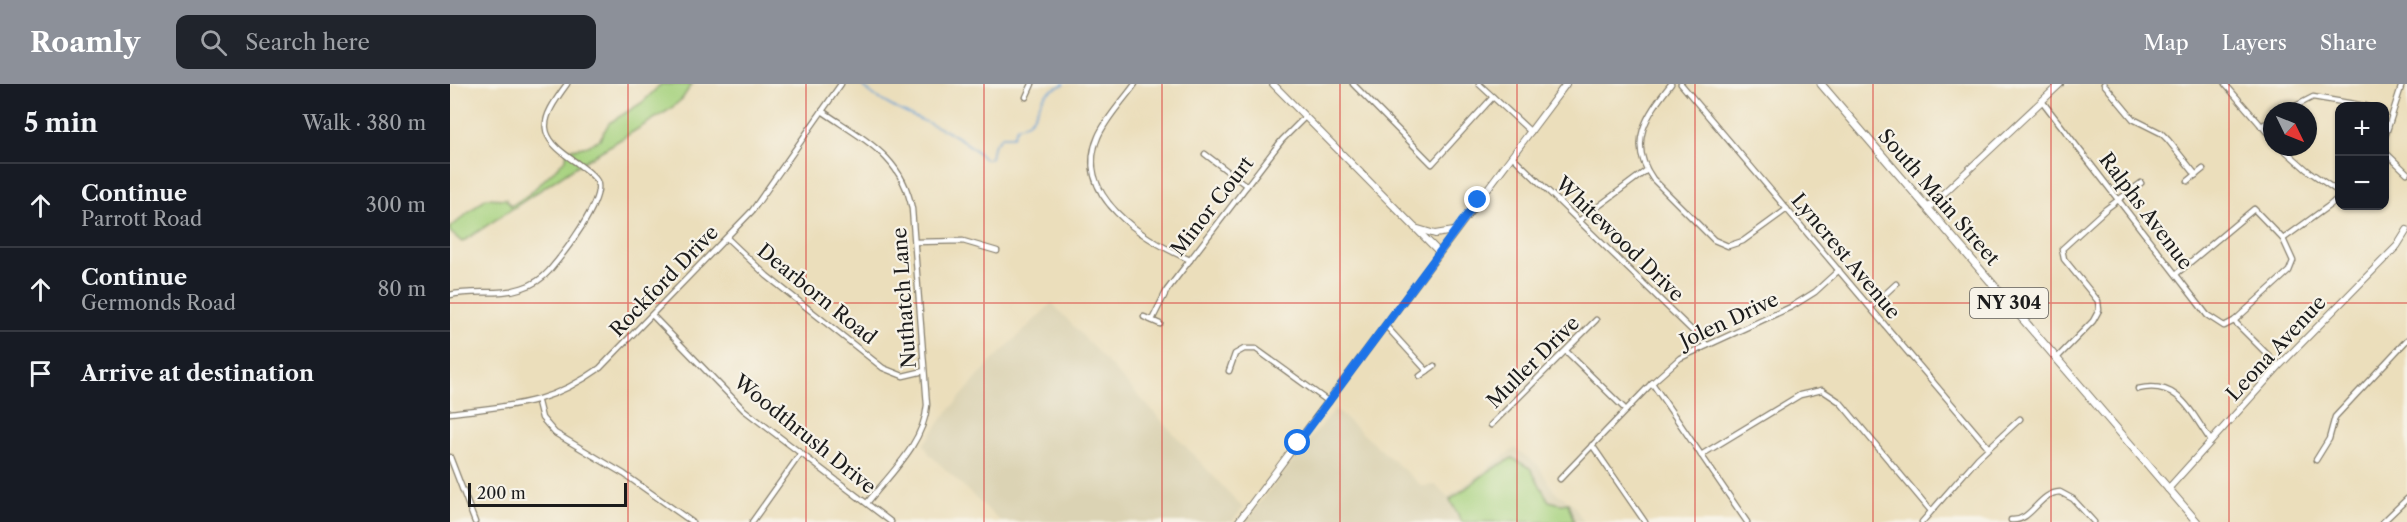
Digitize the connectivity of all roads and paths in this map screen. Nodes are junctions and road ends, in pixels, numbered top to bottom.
1 (567, 84) edge
2 (841, 84) edge
3 (1032, 84) edge
4 (1135, 84) edge
5 (1273, 84) edge
6 (1353, 84) edge
7 (1479, 84) edge
8 (1566, 84) edge
9 (1671, 84) edge
10 (1682, 84) edge
11 (1821, 84) edge
12 (2060, 84) edge
13 (2104, 84) edge
14 (2226, 84) edge
15 (2402, 84) edge
16 (1026, 97) dead end
17 (1493, 97) junction
18 (2042, 101) junction
19 (2303, 102) edge
20 (2342, 102) edge
21 (822, 111) junction
22 (2389, 112) edge
23 (2392, 112) junction
24 (1305, 117) junction
25 (2389, 124) edge
26 (2261, 126) edge
27 (1531, 132) junction
28 (1204, 154) dead end
29 (2389, 155) edge
30 (1512, 156) junction
31 (2291, 156) edge
32 (2203, 169) dead end
33 (1647, 171) junction
34 (2407, 172) edge
35 (2196, 175) junction
36 (2188, 181) dead end
37 (2141, 183) dead end
38 (1247, 186) junction
39 (2335, 190) edge
40 (2119, 199) junction
41 (2335, 200) edge
42 (1928, 208) junction
43 (1786, 209) junction
44 (1580, 220) junction
45 (1412, 225) junction
46 (1457, 228) junction
47 (2407, 230) edge
48 (727, 238) junction
49 (2283, 239) junction
50 (915, 242) junction
51 (997, 251) dead end
52 (1439, 252) junction
53 (1190, 260) junction
54 (1839, 270) junction
55 (2176, 274) junction
56 (1896, 284) dead end
57 (450, 295) edge
58 (1870, 307) junction
59 (652, 315) junction
60 (1144, 317) dead end
61 (1152, 320) junction
62 (1596, 320) dead end
63 (2234, 321) junction
64 (1160, 324) dead end
65 (1386, 326) junction
66 (2407, 340) edge
67 (1707, 345) junction
68 (1566, 351) junction
69 (2056, 358) junction
70 (1434, 366) dead end
71 (2279, 366) junction
72 (924, 371) junction
73 (1229, 371) dead end
74 (1427, 371) junction
75 (1420, 376) dead end
76 (1652, 383) junction
77 (2138, 389) dead end
78 (538, 402) junction
79 (1329, 402) junction
80 (1626, 410) junction
81 (450, 413) edge
82 (2020, 419) dead end
83 (1491, 425) dead end
84 (2211, 441) junction
85 (1592, 445) junction
86 (1988, 447) junction
87 (801, 453) junction
88 (1701, 455) junction
89 (450, 457) edge
90 (2316, 460) dead end
91 (1560, 478) dead end
92 (2168, 489) junction
93 (2407, 499) edge
94 (867, 503) junction
95 (1931, 511) junction
96 (2010, 520) dead end
97 (475, 522) edge
98 (692, 522) edge
99 (752, 522) edge
100 (891, 522) edge
101 (1238, 522) edge
102 (1645, 522) edge
103 (1747, 522) edge
104 (1922, 522) edge
105 (2094, 522) edge
106 (2197, 522) edge
107 (2383, 522) edge

1 - 57 street
2 - 21 street, Rockford Drive
3 - 16 street
4 - 53 street
5 - 24 street
6 - 17 street
7 - 17 street
8 - 27 street
9 - 33 street
10 - 43 street, Lyncrest Avenue
11 - 42 main road, South Main Street / NY 304
12 - 18 street
13 - 35 street
14 - 26 street
15 - 23 street
17 - 27 street
18 - 40 street, Ralphs Avenue
18 - 42 street
19 - 20 street
21 - 48 street, Rockford Drive
21 - 50 street, Nuthatch Lane
22 - 23 street
23 - 25 street
24 - 38 street, Minor Court
24 - 45 street
27 - 30 street
28 - 38 street
29 - 34 street
30 - 44 street, Whitewood Drive
30 - 46 street
31 - 39 street
32 - 35 street
33 - 43 street
33 - 44 street
35 - 36 street
37 - 40 street
38 - 53 street, Minor Court
40 - 55 street, Ralphs Avenue
40 - 69 street
41 - 49 street
42 - 69 main road, South Main Street / NY 304
43 - 54 street, Lyncrest Avenue
44 - 67 street, Whitewood Drive
45 - 46 street
45 - 52 street
46 - 52 street
47 - 71 street, Leona Avenue
48 - 59 street, Rockford Drive
48 - 72 street, Dearborn Road
49 - 55 street
49 - 63 street
50 - 51 street
50 - 72 street, Nuthatch Lane
52 - 65 street
53 - 61 street, Minor Court
54 - 58 street, Lyncrest Avenue
54 - 67 street, Jolen Drive
55 - 63 street, Ralphs Avenue
56 - 58 street
58 - 86 street, Lyncrest Avenue
59 - 78 street, Rockford Drive
59 - 87 street, Woodthrush Drive
60 - 61 street
61 - 64 street
62 - 68 street, Muller Drive
63 - 71 street
65 - 74 street
65 - 79 street
66 - 90 street
67 - 76 street, Jolen Drive
68 - 80 street
68 - 83 street, Muller Drive
69 - 92 main road, South Main Street / NY 304
70 - 74 street
71 - 84 street, Leona Avenue
72 - 94 street, Nuthatch Lane
73 - 79 street
74 - 75 street
76 - 80 street, Jolen Drive
76 - 88 street
77 - 84 street
78 - 81 street, Rockford Drive
78 - 98 street
79 - 101 street
80 - 85 street, Jolen Drive
82 - 86 street
84 - 92 street, Leona Avenue
85 - 91 street, Jolen Drive
85 - 102 street
86 - 95 street
87 - 94 street, Woodthrush Drive
87 - 99 street
88 - 95 street
88 - 103 street
89 - 97 street
92 - 106 main road, South Main Street / NY 304
93 - 107 street
94 - 100 street, Woodthrush Drive
95 - 104 street
96 - 105 street

